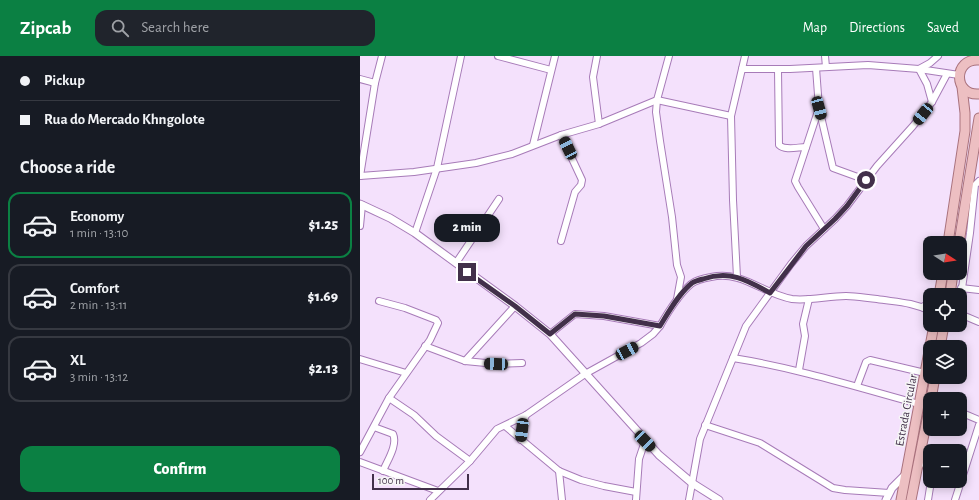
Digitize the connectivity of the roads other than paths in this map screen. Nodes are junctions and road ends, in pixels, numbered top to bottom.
1 (382, 56) edge
2 (461, 56) edge
3 (498, 56) edge
4 (555, 56) edge
5 (597, 56) edge
6 (669, 56) edge
7 (745, 56) edge
8 (825, 56) edge
9 (938, 56) edge
10 (966, 60) edge
11 (979, 60) edge
12 (826, 67) junction
13 (742, 68) junction
14 (816, 68) junction
15 (919, 69) junction
16 (551, 70) junction
17 (778, 70) junction
18 (947, 74) junction
19 (959, 75) junction
20 (360, 78) edge
21 (375, 83) junction
22 (962, 87) junction
23 (979, 94) edge
24 (658, 100) junction
25 (932, 102) junction
26 (819, 108) junction
27 (731, 116) junction
28 (979, 118) edge
29 (599, 124) junction
30 (561, 136) junction
31 (363, 145) edge
32 (533, 145) junction
33 (806, 147) junction
34 (437, 168) junction
35 (360, 176) edge
36 (866, 180) junction
37 (979, 181) edge
38 (500, 199) dead end
39 (361, 205) edge
40 (360, 226) edge
41 (824, 229) junction
42 (415, 233) junction
43 (949, 236) edge
44 (960, 236) edge
45 (561, 241) dead end
46 (456, 263) junction
47 (681, 277) junction
48 (737, 277) junction
49 (691, 284) junction
50 (962, 288) edge
51 (967, 289) edge
52 (979, 290) edge
53 (770, 293) junction
54 (677, 299) junction
55 (809, 299) junction
56 (379, 301) dead end
57 (515, 306) junction
58 (922, 306) edge
59 (967, 317) edge
60 (979, 322) edge
61 (660, 326) junction
62 (550, 334) junction
63 (425, 346) junction
64 (733, 358) junction
65 (360, 359) edge
66 (465, 361) junction
67 (522, 363) dead end
68 (799, 370) junction
69 (406, 373) junction
70 (923, 373) edge
71 (585, 374) junction
72 (923, 383) edge
73 (857, 386) junction
74 (389, 398) junction
75 (919, 404) junction
76 (526, 415) junction
77 (967, 415) edge
78 (979, 420) edge
79 (705, 425) junction
80 (979, 425) edge
81 (505, 426) junction
82 (374, 427) junction
83 (924, 436) edge
84 (521, 440) junction
85 (645, 441) junction
86 (360, 452) edge
87 (920, 454) junction
88 (470, 461) junction
89 (923, 461) edge
90 (360, 462) edge
91 (383, 471) junction
92 (560, 471) junction
93 (906, 474) junction
94 (692, 483) junction
95 (929, 488) edge
96 (438, 491) junction
97 (636, 492) junction
98 (889, 493) junction
99 (430, 500) edge
100 (562, 500) edge
101 (636, 500) edge
102 (689, 500) edge
103 (720, 500) edge
104 (886, 500) edge
105 (901, 500) edge
106 (912, 500) edge
107 (928, 500) edge
108 (955, 500) edge

1 - 21 street
2 - 34 street
3 - 16 street
4 - 16 street
5 - 29 street
6 - 24 street
7 - 13 street
8 - 12 street
9 - 15 street
10 - 11 main road
10 - 19 main road
12 - 14 street
12 - 15 street
13 - 17 street
13 - 27 street
14 - 17 street
14 - 26 street
15 - 18 street
15 - 25 street
16 - 32 street
17 - 33 street
18 - 19 street
18 - 25 street
19 - 22 main road
20 - 21 street
21 - 31 street
22 - 23 main road
22 - 43 main road
24 - 27 street
24 - 29 street
24 - 47 street
25 - 36 street
26 - 33 street
26 - 36 street
27 - 48 street
28 - 44 main road
29 - 30 street
30 - 32 street
30 - 45 street
31 - 35 street
32 - 34 street
33 - 41 street
34 - 35 street
34 - 42 street
36 - 41 street
37 - 50 street
38 - 46 street
39 - 40 street
39 - 42 street
41 - 53 street
42 - 46 street
46 - 57 street
47 - 49 street
47 - 54 street
48 - 49 street
48 - 53 street
49 - 54 street
51 - 52 street
53 - 55 street
53 - 64 street
54 - 61 street
55 - 58 street
55 - 68 street
56 - 63 street
57 - 62 street
57 - 66 street
59 - 60 street
61 - 62 street
61 - 71 street
62 - 71 street
63 - 66 street
63 - 69 street
64 - 68 street
64 - 79 street
65 - 69 street
66 - 67 street
68 - 73 street
69 - 74 street
70 - 73 street
71 - 76 street
71 - 85 street
72 - 75 main road, Estrada Circular
73 - 75 street
74 - 82 street
74 - 88 street
75 - 93 main road, Estrada Circular
76 - 81 street
76 - 84 street
77 - 78 street
79 - 94 street
79 - 98 street
80 - 108 street
81 - 84 street
81 - 88 street
82 - 86 street
82 - 91 street
83 - 87 main road, Estrada Circular
84 - 92 street
85 - 94 street
85 - 97 street
87 - 89 street
87 - 106 main road, Estrada Circular
88 - 96 street
90 - 91 street
91 - 96 street
92 - 97 street
92 - 100 street
93 - 98 street
93 - 105 main road, Estrada Circular
94 - 102 street
94 - 103 street
95 - 107 street
96 - 99 street
97 - 101 street
98 - 104 street

